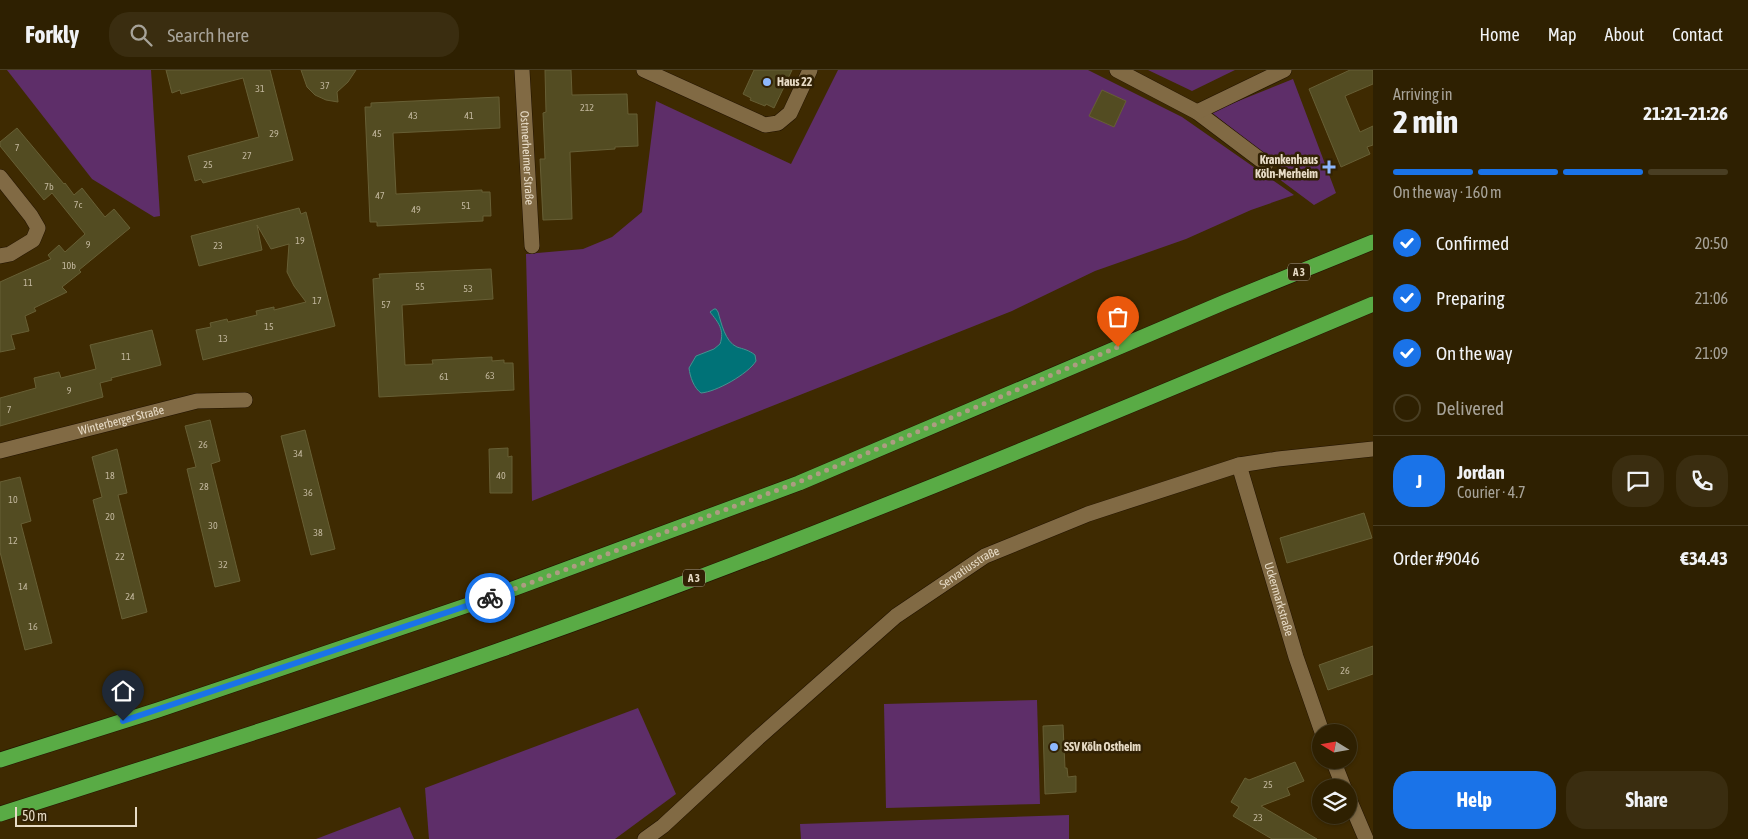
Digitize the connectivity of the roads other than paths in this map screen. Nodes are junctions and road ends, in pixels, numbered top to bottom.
1 (522, 70) edge
2 (644, 70) edge
3 (810, 70) edge
4 (1117, 70) edge
5 (1284, 70) edge
6 (1197, 112) junction
7 (1266, 164) dead end
8 (0, 176) edge
9 (1373, 242) edge
10 (532, 246) dead end
11 (0, 256) edge
12 (1373, 304) edge
13 (245, 400) dead end
14 (1373, 449) edge
15 (0, 450) edge
16 (1239, 465) junction
17 (1319, 724) edge
18 (0, 760) edge
19 (0, 814) edge
20 (1357, 818) edge
21 (645, 839) edge
22 (1366, 839) edge

1 - 10 street, Ostmerheimer Straße
2 - 3 street
4 - 6 street
5 - 6 street
6 - 7 street
8 - 11 street
9 - 18 highway, A 3
12 - 19 highway, A 3
13 - 15 street, Winterberger Straße
14 - 16 street, Servatiusstraße
16 - 17 street, Uckermarkstraße
16 - 21 street, Servatiusstraße
20 - 22 street

